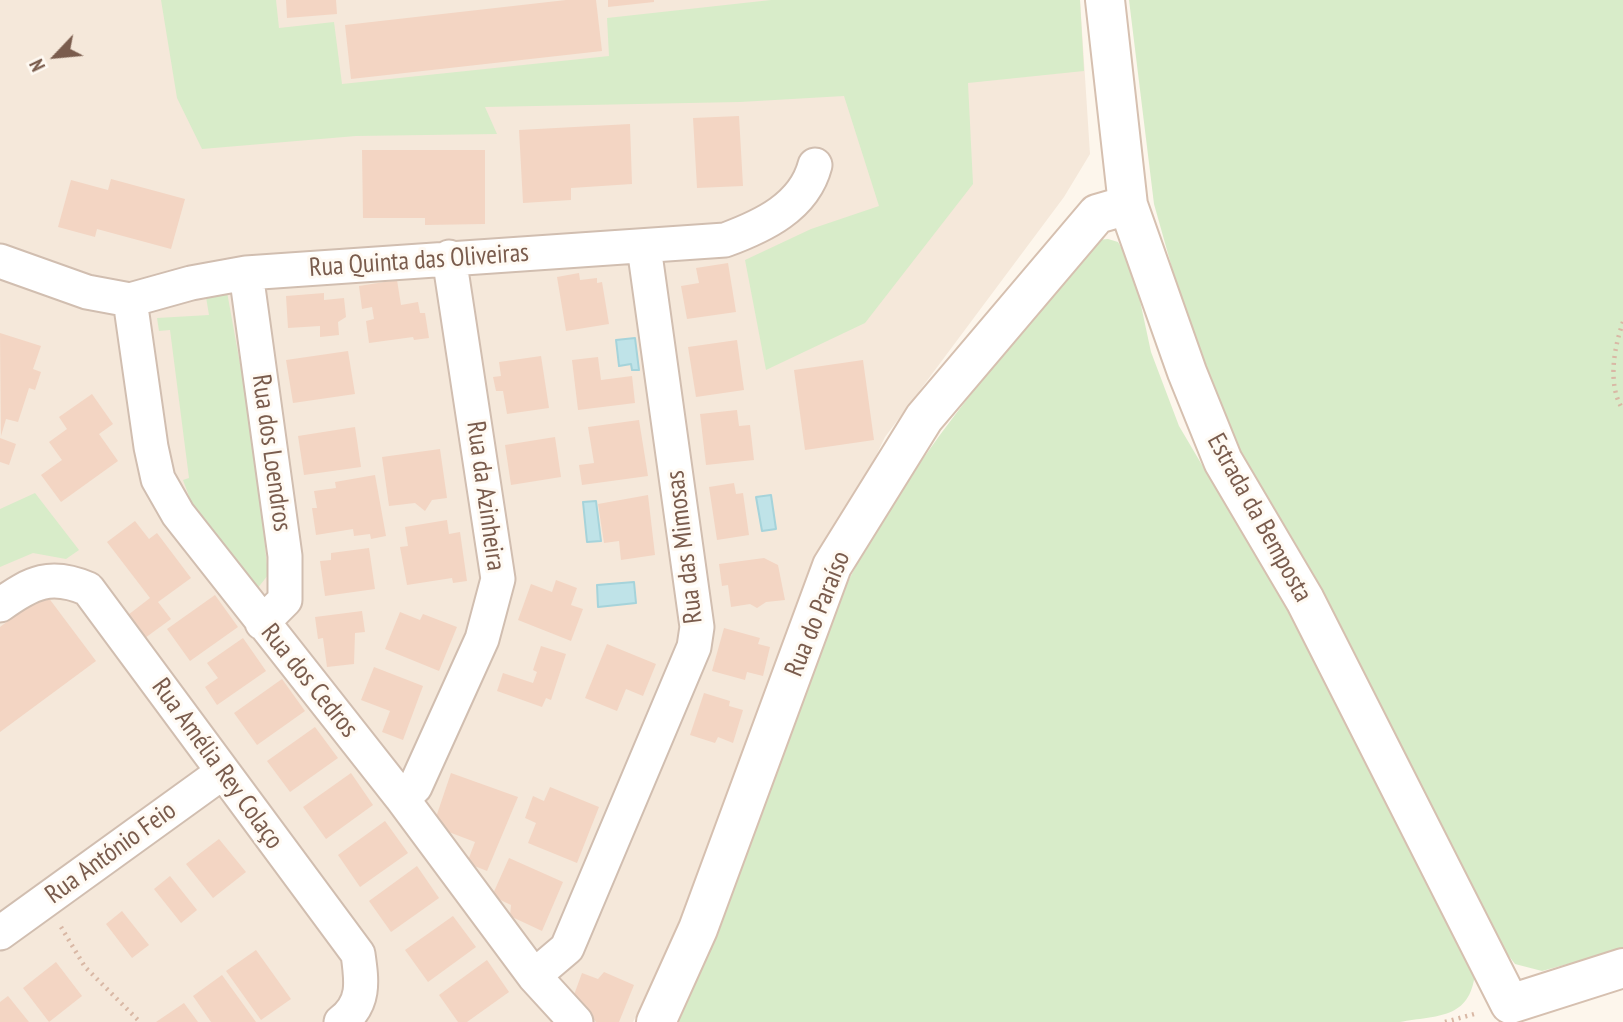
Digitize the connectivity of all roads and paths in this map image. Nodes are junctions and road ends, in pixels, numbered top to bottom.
1 (1105, 0) edge
2 (815, 165) dead end
3 (1128, 205) junction
4 (644, 247) junction
5 (449, 257) junction
6 (0, 261) edge
7 (246, 273) junction
8 (130, 300) junction
9 (1623, 322) edge
10 (1623, 410) edge
11 (0, 606) edge
12 (262, 624) junction
13 (223, 772) junction
14 (401, 797) junction
15 (45, 901) junction
16 (0, 933) edge
17 (1623, 968) edge
18 (534, 976) junction
19 (140, 1022) edge
20 (341, 1022) edge
21 (576, 1022) edge
22 (656, 1022) edge

1 - 3 street, Estrada da Bemposta
2 - 4 street, Rua Quinta das Oliveiras
3 - 17 street, Estrada da Bemposta
3 - 22 street, Rua do Paraíso
4 - 5 street, Rua Quinta das Oliveiras
4 - 18 street, Rua das Mimosas
5 - 7 street, Rua Quinta das Oliveiras
5 - 14 street, Rua da Azinheira
6 - 8 street, Rua Quinta das Oliveiras
7 - 8 street, Rua Quinta das Oliveiras
7 - 12 street, Rua dos Loendros
8 - 12 street, Rua dos Cedros
9 - 10 path
11 - 13 street, Rua Amélia Rey Colaço
12 - 14 street, Rua dos Cedros
13 - 15 street, Rua António Feio
13 - 20 street, Rua Amélia Rey Colaço
14 - 18 street, Rua dos Cedros
15 - 16 street, Rua António Feio
15 - 19 path
18 - 21 street, Rua dos Cedros

